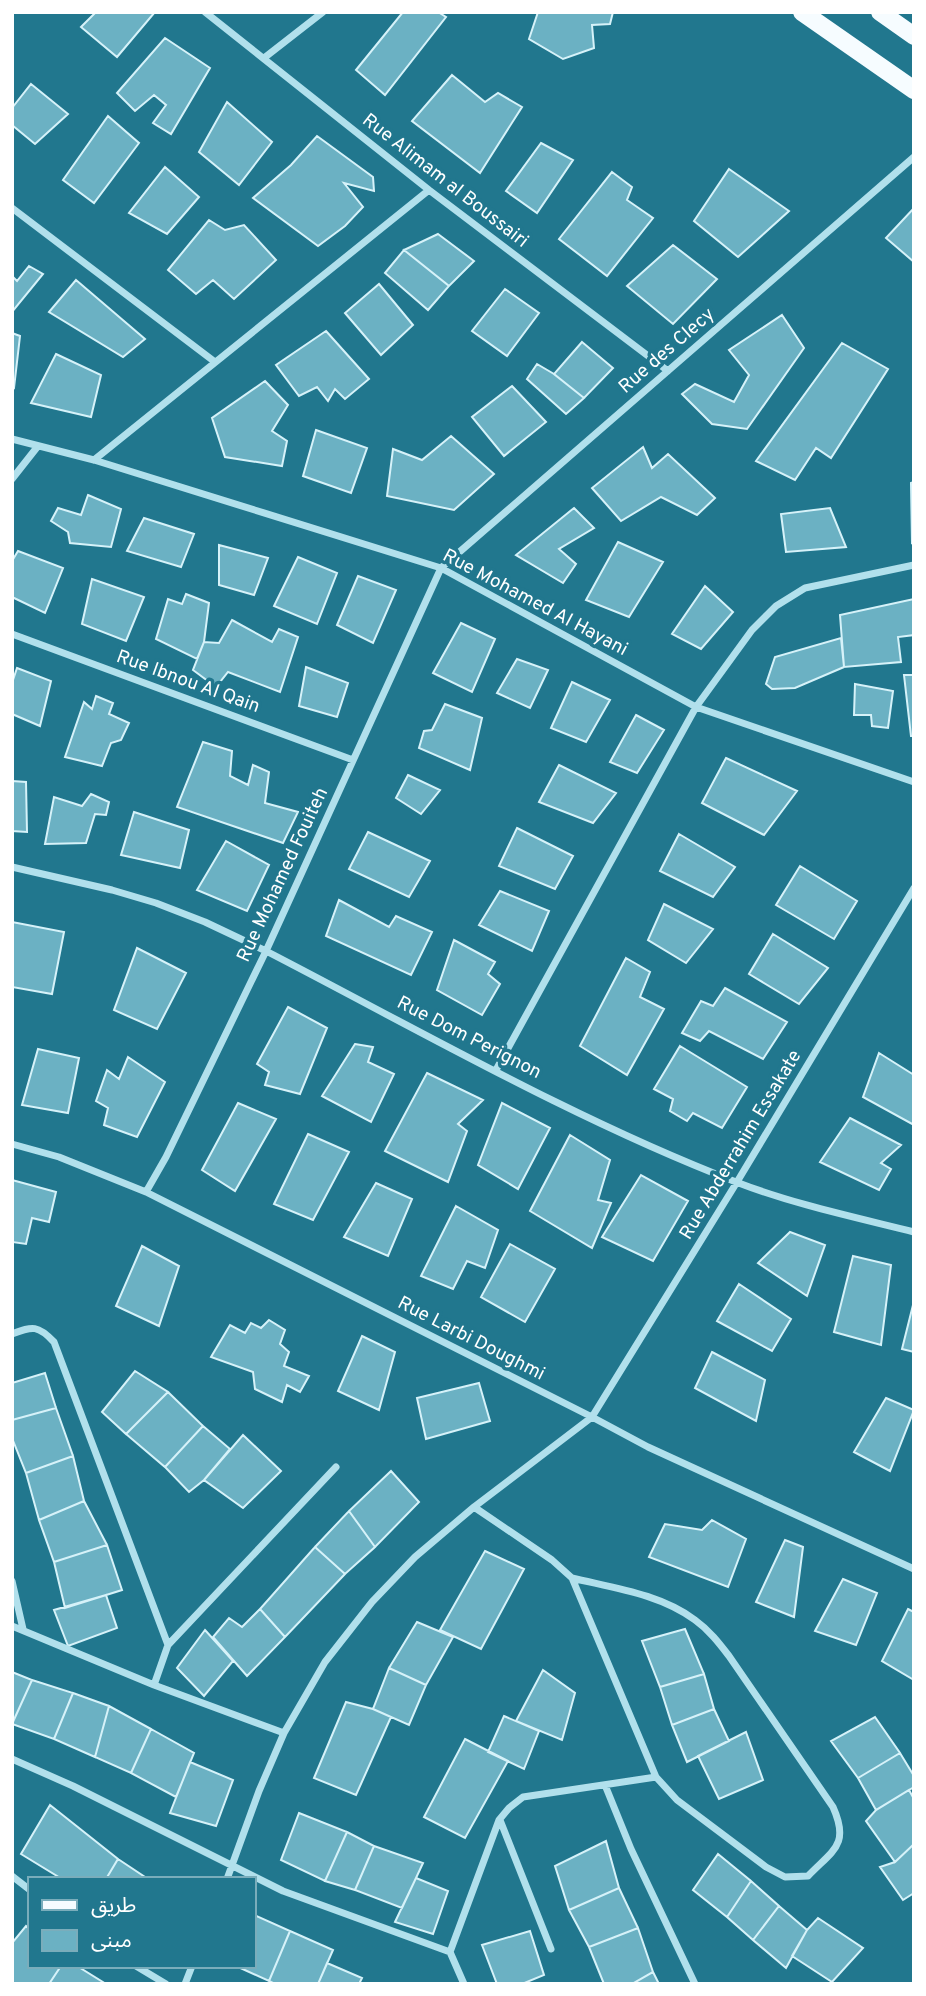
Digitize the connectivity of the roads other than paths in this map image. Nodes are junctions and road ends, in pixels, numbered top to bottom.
1 (205, 12) edge
2 (323, 12) edge
3 (802, 12) edge
4 (880, 12) edge
5 (914, 36) edge
6 (264, 58) junction
7 (914, 90) edge
8 (914, 157) edge
9 (429, 190) junction
10 (12, 208) edge
11 (215, 362) junction
12 (668, 371) junction
13 (12, 439) edge
14 (38, 446) junction
15 (94, 460) junction
16 (12, 479) edge
17 (914, 565) edge
18 (441, 568) junction
19 (12, 634) edge
20 (696, 707) junction
21 (353, 760) junction
22 (914, 782) edge
23 (12, 867) edge
24 (914, 888) edge
25 (266, 951) junction
26 (496, 1070) junction
27 (12, 1144) edge
28 (737, 1182) junction
29 (146, 1192) junction
30 (914, 1232) edge
31 (12, 1335) edge
32 (592, 1417) junction
33 (336, 1466) dead end
34 (474, 1507) junction
35 (914, 1569) edge
36 (572, 1578) junction
37 (12, 1581) edge
38 (12, 1626) edge
39 (23, 1629) junction
40 (168, 1645) junction
41 (154, 1685) junction
42 (284, 1732) junction
43 (12, 1759) edge
44 (656, 1777) junction
45 (605, 1785) junction
46 (499, 1820) junction
47 (233, 1865) junction
48 (12, 1876) edge
49 (228, 1877) edge
50 (28, 1888) edge
51 (551, 1949) dead end
52 (450, 1952) junction
53 (139, 1968) edge
54 (166, 1984) edge
55 (464, 1984) edge
56 (695, 1984) edge

1 - 6 street, Rue Alimam al Boussairi
2 - 6 street
3 - 7 main road
4 - 5 main road
6 - 9 street, Rue Alimam al Boussairi
8 - 12 street, Rue des Clecy
9 - 11 street
9 - 12 street, Rue Alimam al Boussairi
10 - 11 street
11 - 15 street
12 - 18 street, Rue des Clecy
13 - 14 street, Rue Mohamed Al Hayani
14 - 15 street, Rue Mohamed Al Hayani
14 - 16 street
15 - 18 street, Rue Mohamed Al Hayani
17 - 20 street
18 - 20 street, Rue Mohamed Al Hayani
18 - 21 street, Rue Mohamed Fouiteh
19 - 21 street, Rue Ibnou Al Qain
20 - 22 street, Rue Mohamed Al Hayani
20 - 26 street
21 - 25 street, Rue Mohamed Fouiteh
23 - 25 street, Rue Dom Perignon
24 - 28 street, Rue Abderrahim Essakate
25 - 26 street, Rue Dom Perignon
25 - 29 street, Rue Mohamed Fouiteh
26 - 28 street, Rue Dom Perignon
27 - 29 street, Rue Larbi Doughmi
28 - 30 street, Rue Dom Perignon
28 - 32 street, Rue Abderrahim Essakate
29 - 32 street, Rue Larbi Doughmi
31 - 40 street
32 - 34 street
32 - 35 street, Rue Larbi Doughmi
33 - 40 street
34 - 36 street
34 - 42 street
36 - 44 street
36 - 44 street
37 - 39 street
38 - 39 street
39 - 41 street
40 - 41 street
41 - 42 street
42 - 47 street
43 - 47 street
44 - 45 street
45 - 46 street
45 - 56 street
46 - 51 street
46 - 52 street
47 - 49 street
47 - 52 street
48 - 50 street
52 - 55 street
53 - 54 street

